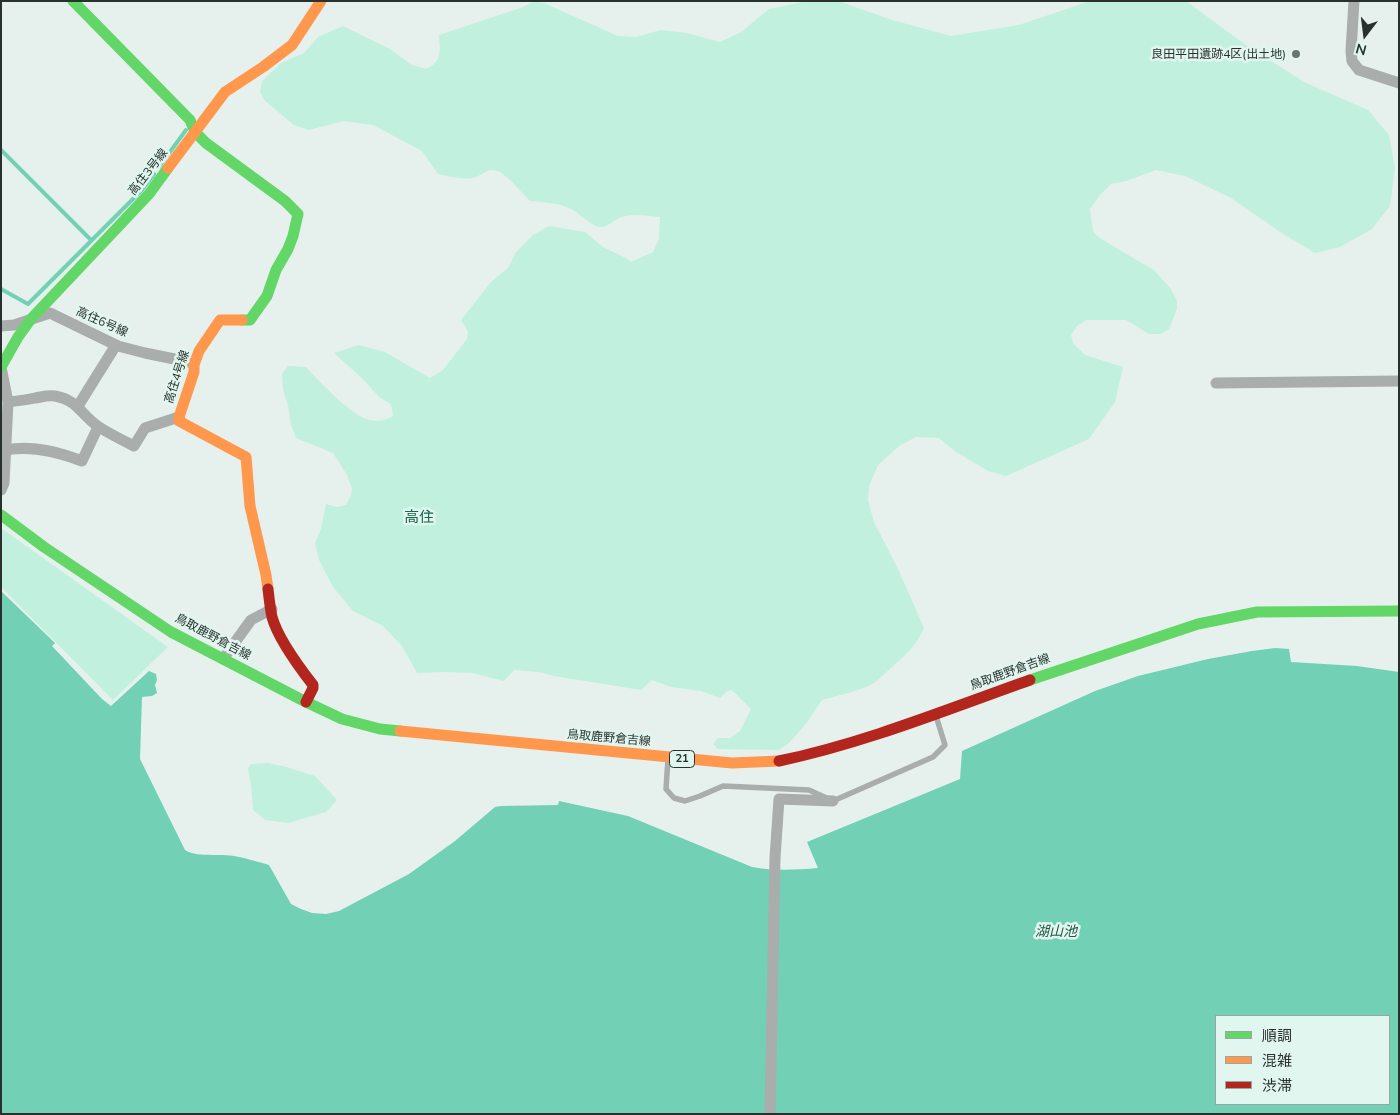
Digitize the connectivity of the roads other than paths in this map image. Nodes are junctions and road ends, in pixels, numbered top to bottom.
1 (73, 1) edge
2 (321, 1) edge
3 (1354, 1) edge
4 (1399, 83) edge
5 (196, 132) junction
6 (31, 319) junction
7 (1, 326) edge
8 (116, 345) junction
9 (194, 364) junction
10 (1, 367) edge
11 (1399, 381) edge
12 (1216, 383) dead end
13 (8, 402) junction
14 (78, 406) junction
15 (179, 417) junction
16 (98, 426) junction
17 (6, 450) junction
18 (1, 490) edge
19 (1, 515) edge
20 (272, 609) junction
21 (1399, 611) edge
22 (223, 659) junction
23 (306, 702) junction
24 (935, 714) junction
25 (668, 757) junction
26 (833, 802) junction
27 (770, 1114) edge

1 - 5 main road
2 - 5 main road, 高住3号線
3 - 4 street
5 - 6 main road, 高住3号線
5 - 9 main road, 高住4号線
6 - 7 street, 高住6号線
6 - 8 street, 高住6号線
6 - 10 main road, 高住3号線
8 - 9 street, 高住6号線
8 - 14 street
9 - 15 main road, 高住4号線
10 - 13 street
11 - 12 street
13 - 14 street
13 - 17 street
14 - 16 street
15 - 16 street
15 - 20 main road, 高住4号線
16 - 17 street
17 - 18 street
19 - 22 main road, 鳥取鹿野倉吉線 / 21
20 - 22 street
20 - 23 main road, 高住4号線
21 - 24 main road, 鳥取鹿野倉吉線 / 21
22 - 23 main road, 鳥取鹿野倉吉線 / 21
23 - 25 main road, 鳥取鹿野倉吉線 / 21
24 - 25 main road, 鳥取鹿野倉吉線 / 21
24 - 26 lane
25 - 26 lane
26 - 27 street

